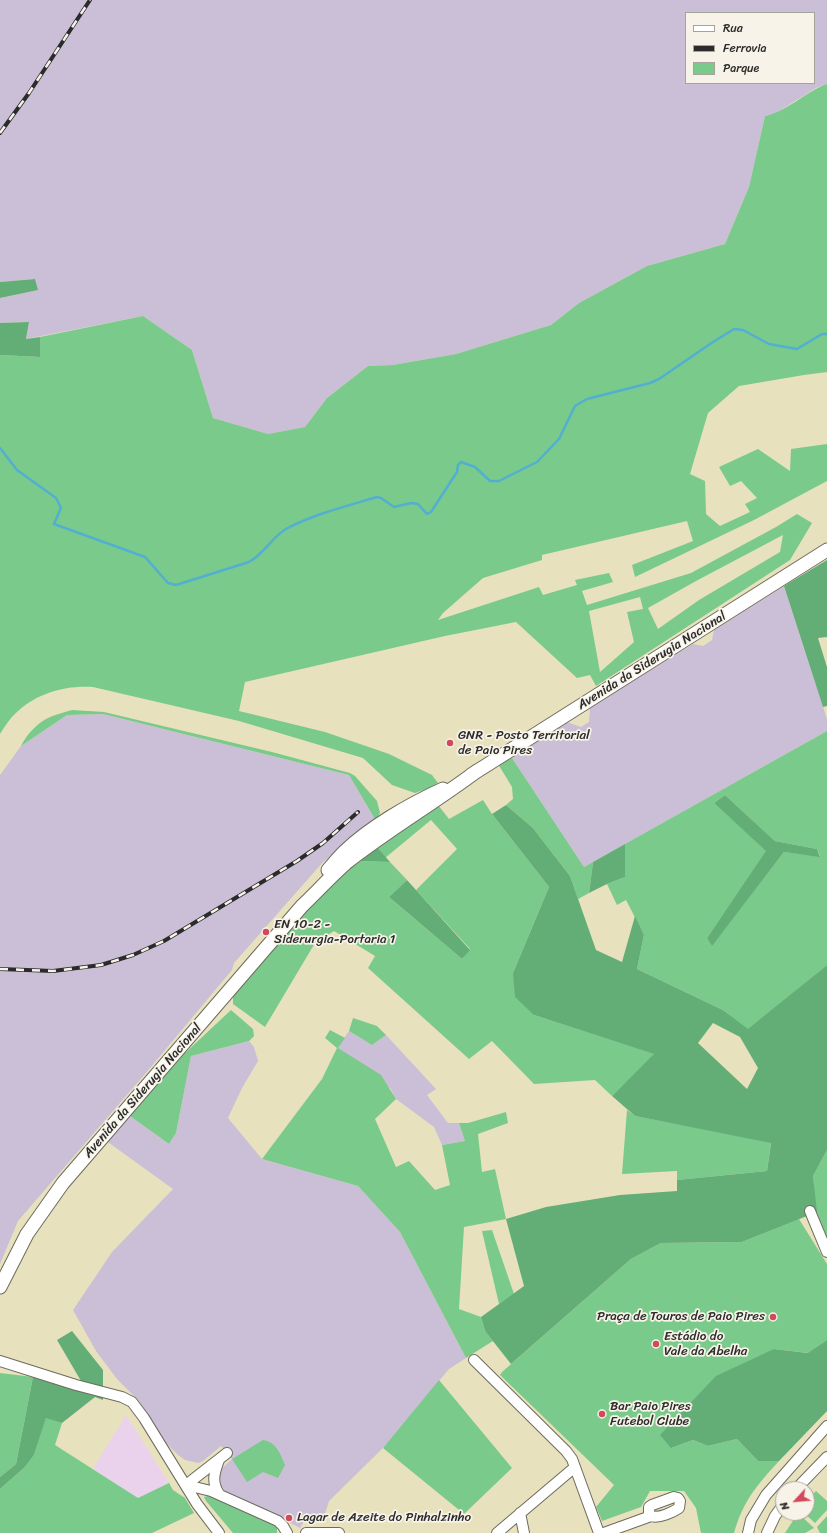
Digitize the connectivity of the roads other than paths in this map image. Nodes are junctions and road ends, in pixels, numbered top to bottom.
1 (827, 550) edge
2 (810, 1211) dead end
3 (827, 1252) edge
4 (0, 1287) edge
5 (474, 1360) dead end
6 (1, 1361) edge
7 (827, 1426) edge
8 (827, 1457) edge
9 (575, 1467) junction
10 (804, 1481) edge
11 (186, 1485) junction
12 (207, 1490) junction
13 (220, 1495) junction
14 (198, 1504) junction
15 (520, 1514) junction
16 (651, 1516) dead end
17 (775, 1516) edge
18 (219, 1533) edge
19 (287, 1533) edge
20 (306, 1533) edge
21 (340, 1533) edge
22 (497, 1533) edge
23 (524, 1533) edge
24 (599, 1533) edge
25 (604, 1533) edge
26 (748, 1533) edge
27 (767, 1533) edge

1 - 4 main road, Avenida da Siderugia Nacional
2 - 3 street
5 - 9 street
6 - 11 street
7 - 26 street
8 - 10 street
9 - 15 street
9 - 24 street
11 - 12 street
11 - 13 street
11 - 14 street
12 - 13 street
12 - 14 street
13 - 19 street
14 - 18 street
15 - 22 street
15 - 23 street
16 - 25 street
17 - 27 street
20 - 21 street

